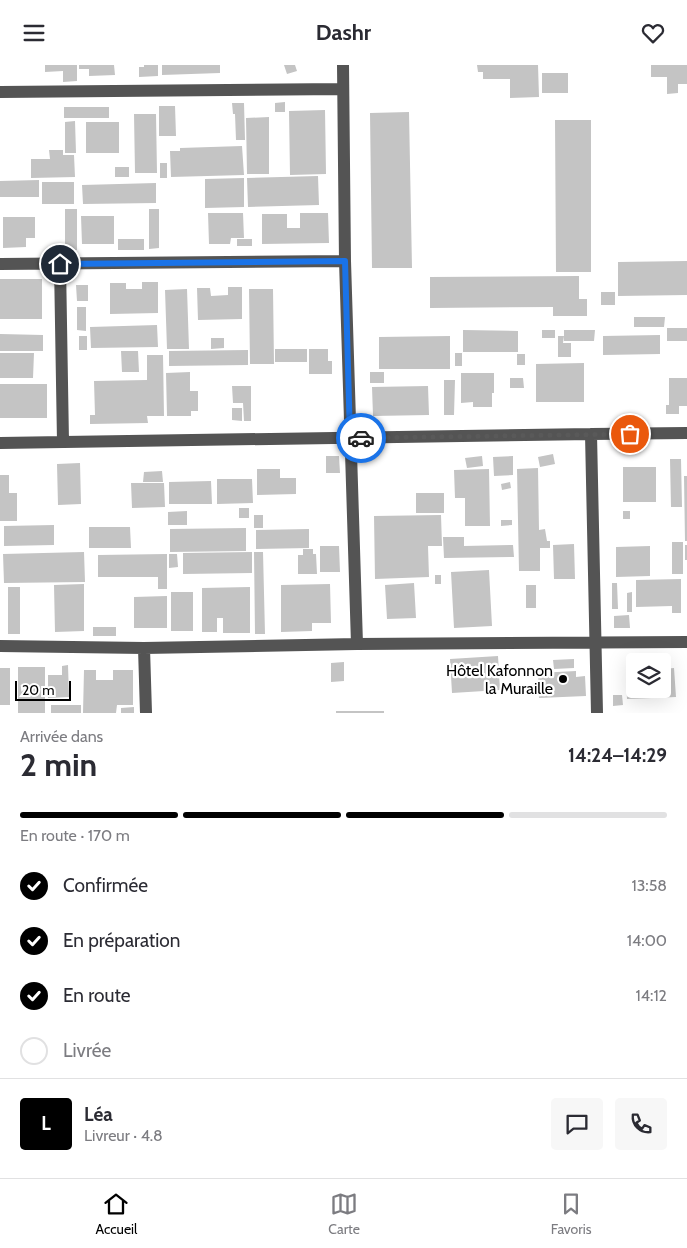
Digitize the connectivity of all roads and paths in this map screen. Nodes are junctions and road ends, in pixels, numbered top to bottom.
1 (343, 65) edge
2 (343, 89) junction
3 (0, 93) edge
4 (345, 261) junction
5 (0, 264) edge
6 (60, 264) junction
7 (687, 433) edge
8 (592, 434) junction
9 (350, 438) junction
10 (63, 442) junction
11 (0, 443) edge
12 (687, 642) edge
13 (595, 643) junction
14 (357, 644) junction
15 (0, 646) edge
16 (144, 648) junction
17 (146, 713) edge
18 (596, 713) edge

1 - 2 street
2 - 3 street
2 - 4 street
4 - 6 street
4 - 9 street
5 - 6 street
6 - 10 street
7 - 8 street
8 - 9 street
8 - 13 street
9 - 10 street
9 - 14 street
10 - 11 street
12 - 13 street
13 - 14 street
13 - 18 street
14 - 16 street
15 - 16 street
16 - 17 street

